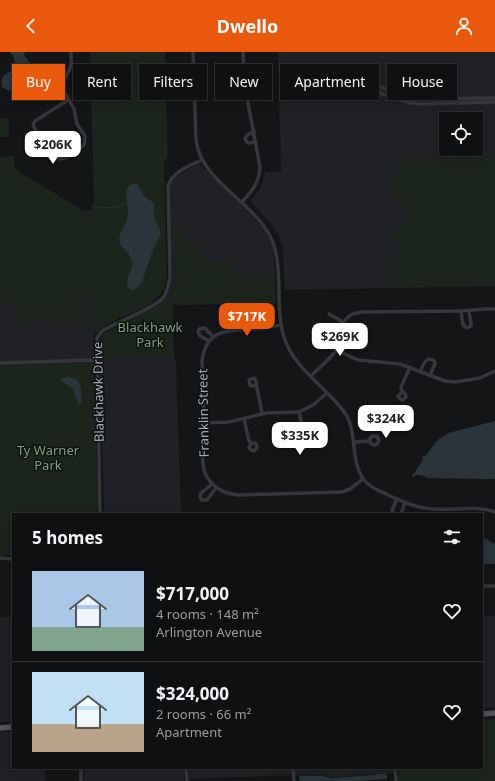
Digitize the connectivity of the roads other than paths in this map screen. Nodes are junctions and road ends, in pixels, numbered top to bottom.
1 (71, 52) edge
2 (193, 52) edge
3 (243, 52) edge
4 (243, 64) edge
5 (379, 87) edge
6 (379, 93) edge
7 (495, 98) edge
8 (68, 100) junction
9 (248, 100) edge
10 (495, 102) edge
11 (254, 132) junction
12 (256, 142) junction
13 (202, 160) junction
14 (242, 202) junction
15 (495, 309) edge
16 (462, 311) junction
17 (470, 311) junction
18 (329, 314) dead end
19 (343, 322) junction
20 (281, 325) junction
21 (213, 337) junction
22 (209, 341) junction
23 (336, 350) junction
24 (96, 360) junction
25 (0, 363) edge
26 (410, 367) junction
27 (420, 371) junction
28 (495, 372) edge
29 (311, 376) junction
30 (430, 376) junction
31 (256, 385) dead end
32 (327, 392) junction
33 (402, 392) dead end
34 (299, 412) junction
35 (262, 414) junction
36 (244, 419) junction
37 (204, 423) junction
38 (370, 440) dead end
39 (303, 441) dead end
40 (354, 442) junction
41 (251, 443) dead end
42 (363, 479) junction
43 (212, 484) junction
44 (216, 488) junction
45 (397, 498) junction
46 (405, 502) junction
47 (495, 512) edge
48 (100, 513) edge
49 (394, 513) edge
50 (401, 513) edge
51 (0, 558) edge
52 (12, 559) edge
53 (483, 586) edge
54 (495, 586) edge
55 (495, 713) edge
56 (483, 714) edge
57 (12, 727) edge
58 (0, 728) edge
59 (81, 769) edge
60 (186, 769) edge
61 (293, 769) edge
62 (395, 769) edge
63 (81, 781) edge
64 (187, 781) edge
65 (294, 781) edge
66 (396, 781) edge

1 - 8 street
2 - 13 street
3 - 4 street
5 - 7 street
6 - 10 street
8 - 8 street
9 - 11 street
11 - 12 street
11 - 12 street
12 - 14 street
13 - 14 street
13 - 24 street, Blackhawk Drive
14 - 20 street
15 - 17 street
16 - 17 street
16 - 17 street
16 - 19 street
18 - 19 street
19 - 23 street
20 - 21 street
20 - 29 street
21 - 22 street
21 - 22 street
22 - 37 street, Franklin Street
23 - 26 street
23 - 29 street
24 - 25 street
24 - 48 street, Blackhawk Drive
26 - 27 street
26 - 33 street
27 - 30 street
27 - 30 street
28 - 30 street
29 - 32 street
31 - 35 street
32 - 34 street
32 - 40 street
34 - 35 street
34 - 39 street
35 - 36 street
36 - 37 street
36 - 41 street
37 - 43 street, Franklin Street
38 - 40 street
40 - 42 street
42 - 44 street
42 - 45 street
43 - 44 street
43 - 44 street
45 - 46 street
45 - 49 street
46 - 47 street
46 - 50 street
51 - 52 street
53 - 54 street
55 - 56 main road
57 - 58 main road
59 - 63 street
60 - 64 street
61 - 65 street
62 - 66 street

